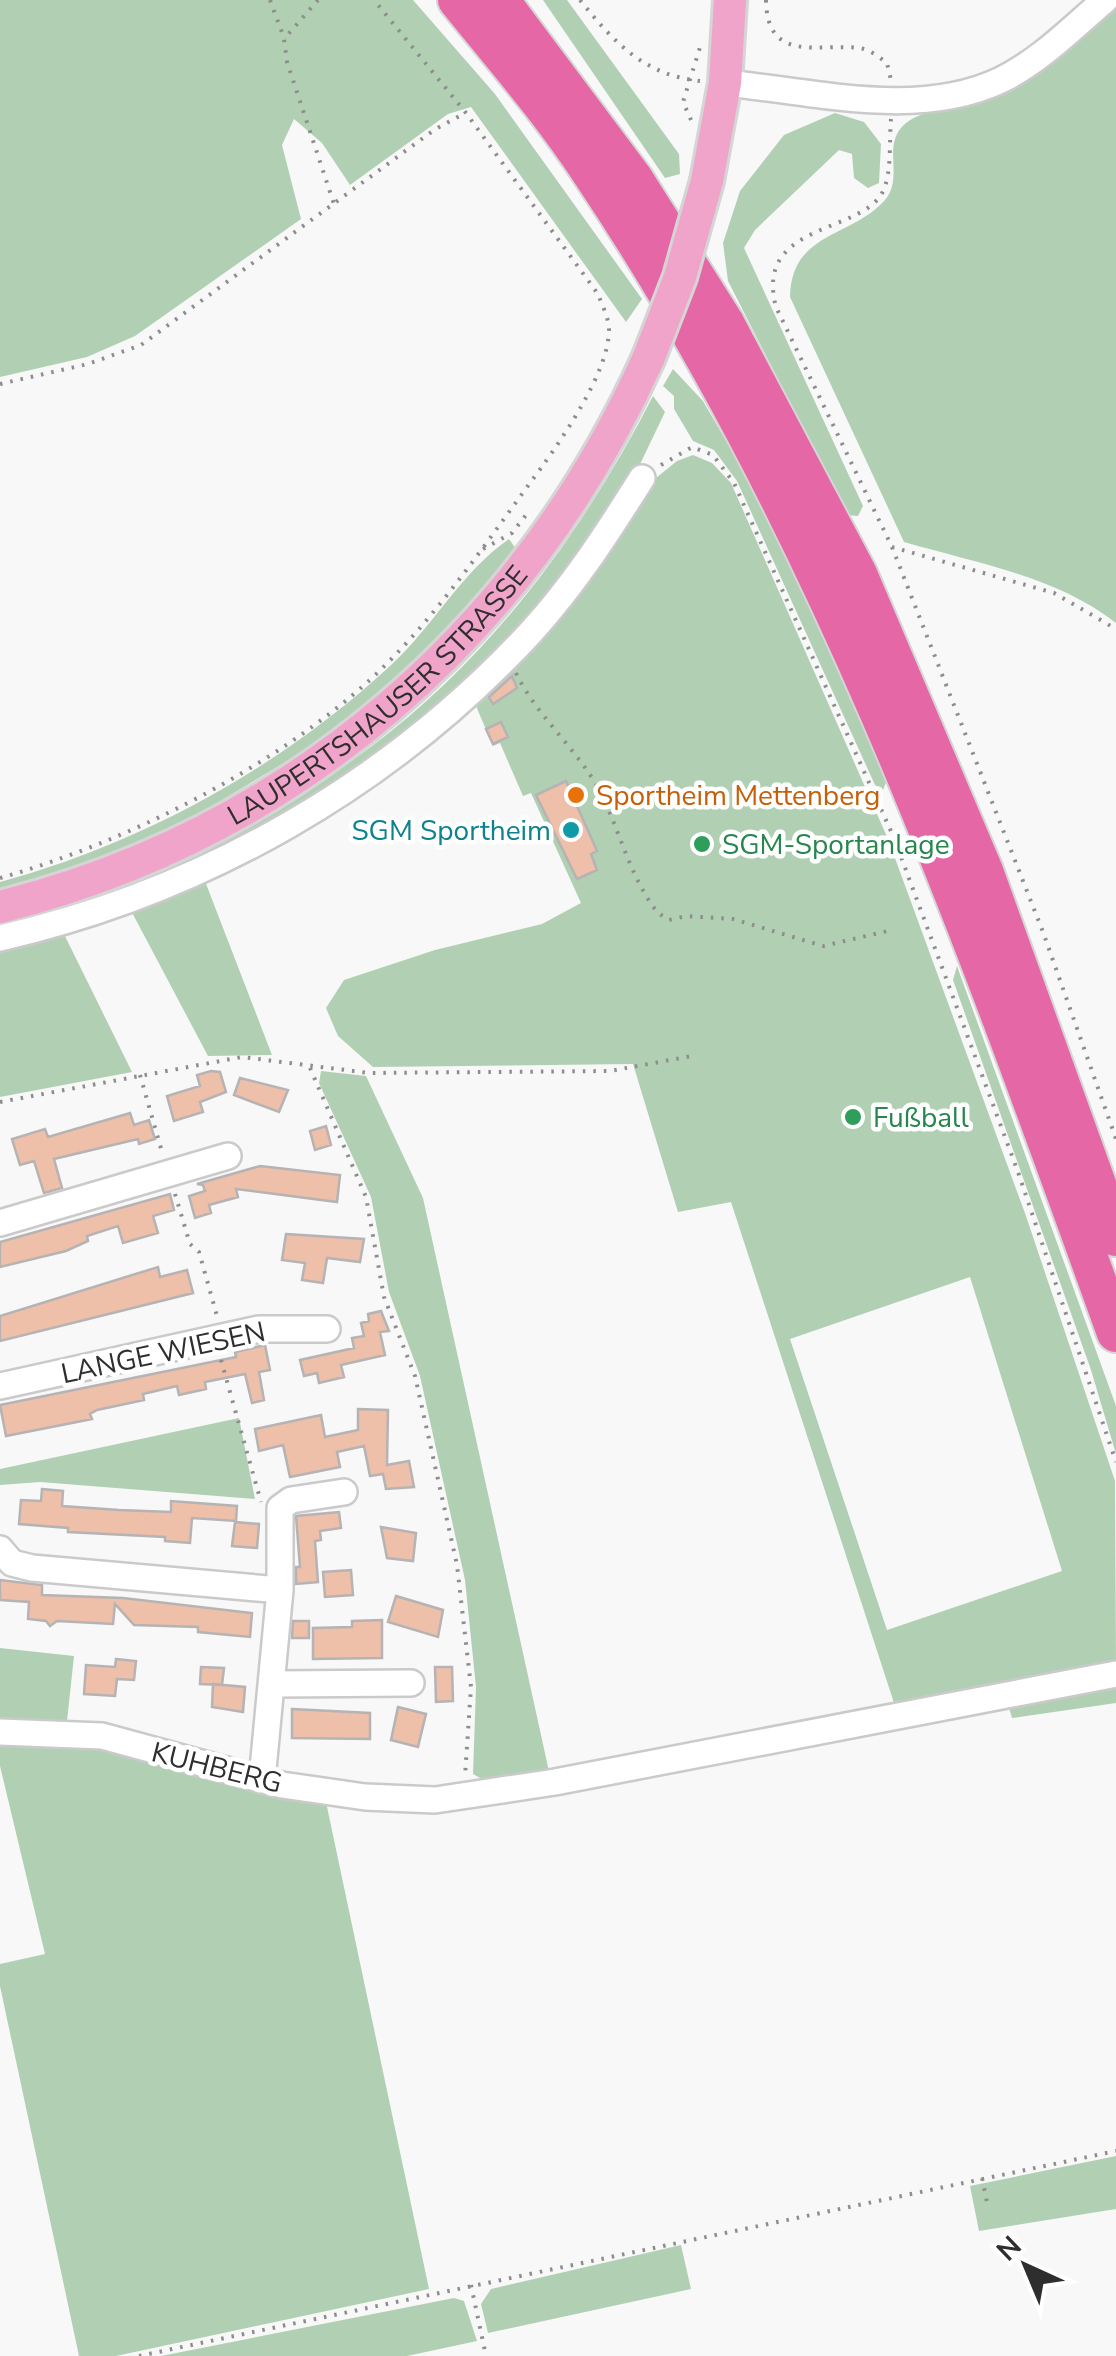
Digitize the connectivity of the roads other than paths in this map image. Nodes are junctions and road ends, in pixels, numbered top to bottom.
1 (436, 0) edge
2 (457, 0) edge
3 (500, 0) edge
4 (522, 0) edge
5 (730, 0) edge
6 (1106, 0) edge
7 (725, 83) junction
8 (535, 96) junction
9 (634, 179) junction
10 (642, 478) road end
11 (0, 907) edge
12 (0, 938) edge
13 (228, 1156) dead end
14 (0, 1223) edge
15 (1116, 1238) edge
16 (327, 1330) dead end
17 (1116, 1333) edge
18 (0, 1386) edge
19 (344, 1492) dead end
20 (0, 1550) edge
21 (280, 1590) junction
22 (1116, 1674) edge
23 (411, 1682) dead end
24 (274, 1684) junction
25 (0, 1732) edge
26 (262, 1780) junction

1 - 8 street
2 - 8 highway
3 - 9 highway
4 - 9 street
5 - 7 main road, LAUPERTSHAUSER STRASSE
6 - 7 street
7 - 11 main road, LAUPERTSHAUSER STRASSE, bridge
8 - 17 highway
9 - 15 highway
10 - 12 street
13 - 14 street
16 - 18 street, LANGE WIESEN
19 - 21 street
20 - 21 street
21 - 24 street
22 - 26 street, KUHBERG
23 - 24 street
24 - 26 street
25 - 26 street, KUHBERG

